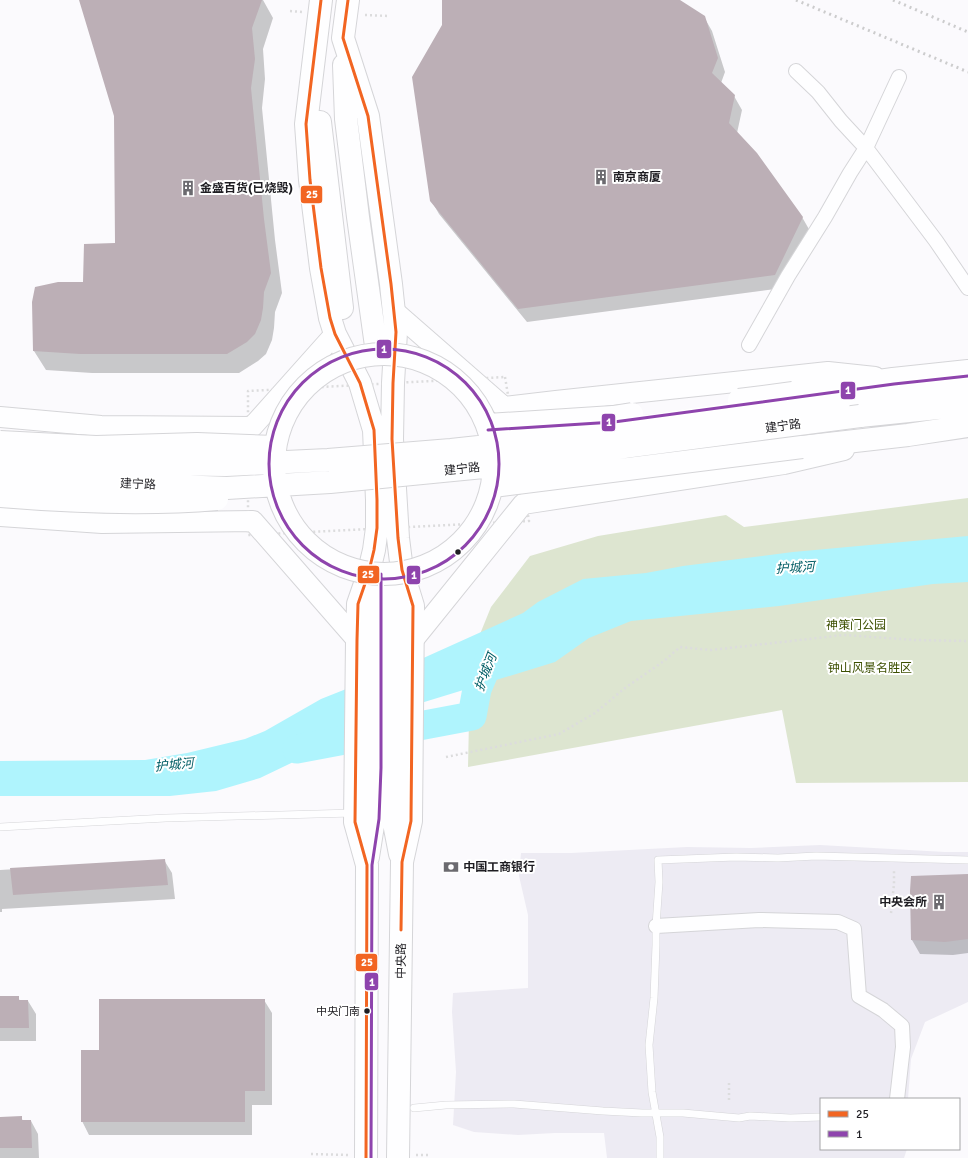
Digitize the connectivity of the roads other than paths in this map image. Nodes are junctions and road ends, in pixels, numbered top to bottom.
1 (321, 0) edge
2 (348, 0) edge
3 (343, 38) junction
4 (317, 41) junction
5 (796, 71) dead end
6 (899, 77) dead end
7 (866, 148) junction
8 (968, 288) edge
9 (394, 311) junction
10 (334, 334) junction
11 (749, 345) dead end
12 (377, 353) junction
13 (349, 359) junction
14 (968, 371) edge
15 (893, 379) junction
16 (968, 386) edge
17 (968, 405) edge
18 (0, 417) edge
19 (488, 425) junction
20 (968, 426) edge
21 (908, 435) junction
22 (0, 442) edge
23 (274, 447) junction
24 (0, 457) edge
25 (0, 478) edge
26 (493, 486) junction
27 (277, 495) junction
28 (0, 496) edge
29 (0, 516) edge
30 (386, 574) junction
31 (414, 639) junction
32 (357, 640) junction
33 (385, 772) junction
34 (356, 812) junction
35 (0, 827) edge
36 (968, 860) edge
37 (367, 865) junction
38 (656, 926) junction
39 (897, 1098) edge
40 (414, 1108) dead end
41 (656, 1113) junction
42 (820, 1117) edge
43 (366, 1158) edge
44 (398, 1158) edge
45 (660, 1158) edge

1 - 4 main road
2 - 3 main road
3 - 9 main road
3 - 12 main road
4 - 10 main road
4 - 13 main road
5 - 7 street
6 - 7 street
7 - 8 street
7 - 11 street
9 - 15 main road
9 - 31 main road
10 - 18 main road
10 - 32 main road
12 - 13 main road, bridge
12 - 19 main road, bridge
13 - 23 main road, bridge
14 - 15 main road
15 - 19 main road, bridge
16 - 24 main road, 建宁路, bridge
17 - 25 main road, 建宁路, bridge
19 - 26 main road, bridge
20 - 21 main road
21 - 26 main road, bridge
21 - 31 main road
22 - 23 main road, bridge
23 - 27 main road, bridge
26 - 30 main road, bridge
27 - 28 main road, bridge
27 - 30 main road, bridge
29 - 32 main road
30 - 33 main road
31 - 33 main road
32 - 33 main road
33 - 34 main road
33 - 37 main road
33 - 44 main road, 中央路
34 - 35 lane
34 - 37 main road
36 - 38 lane
37 - 43 main road
38 - 39 street
38 - 41 lane
40 - 41 lane
41 - 42 lane
41 - 45 lane

